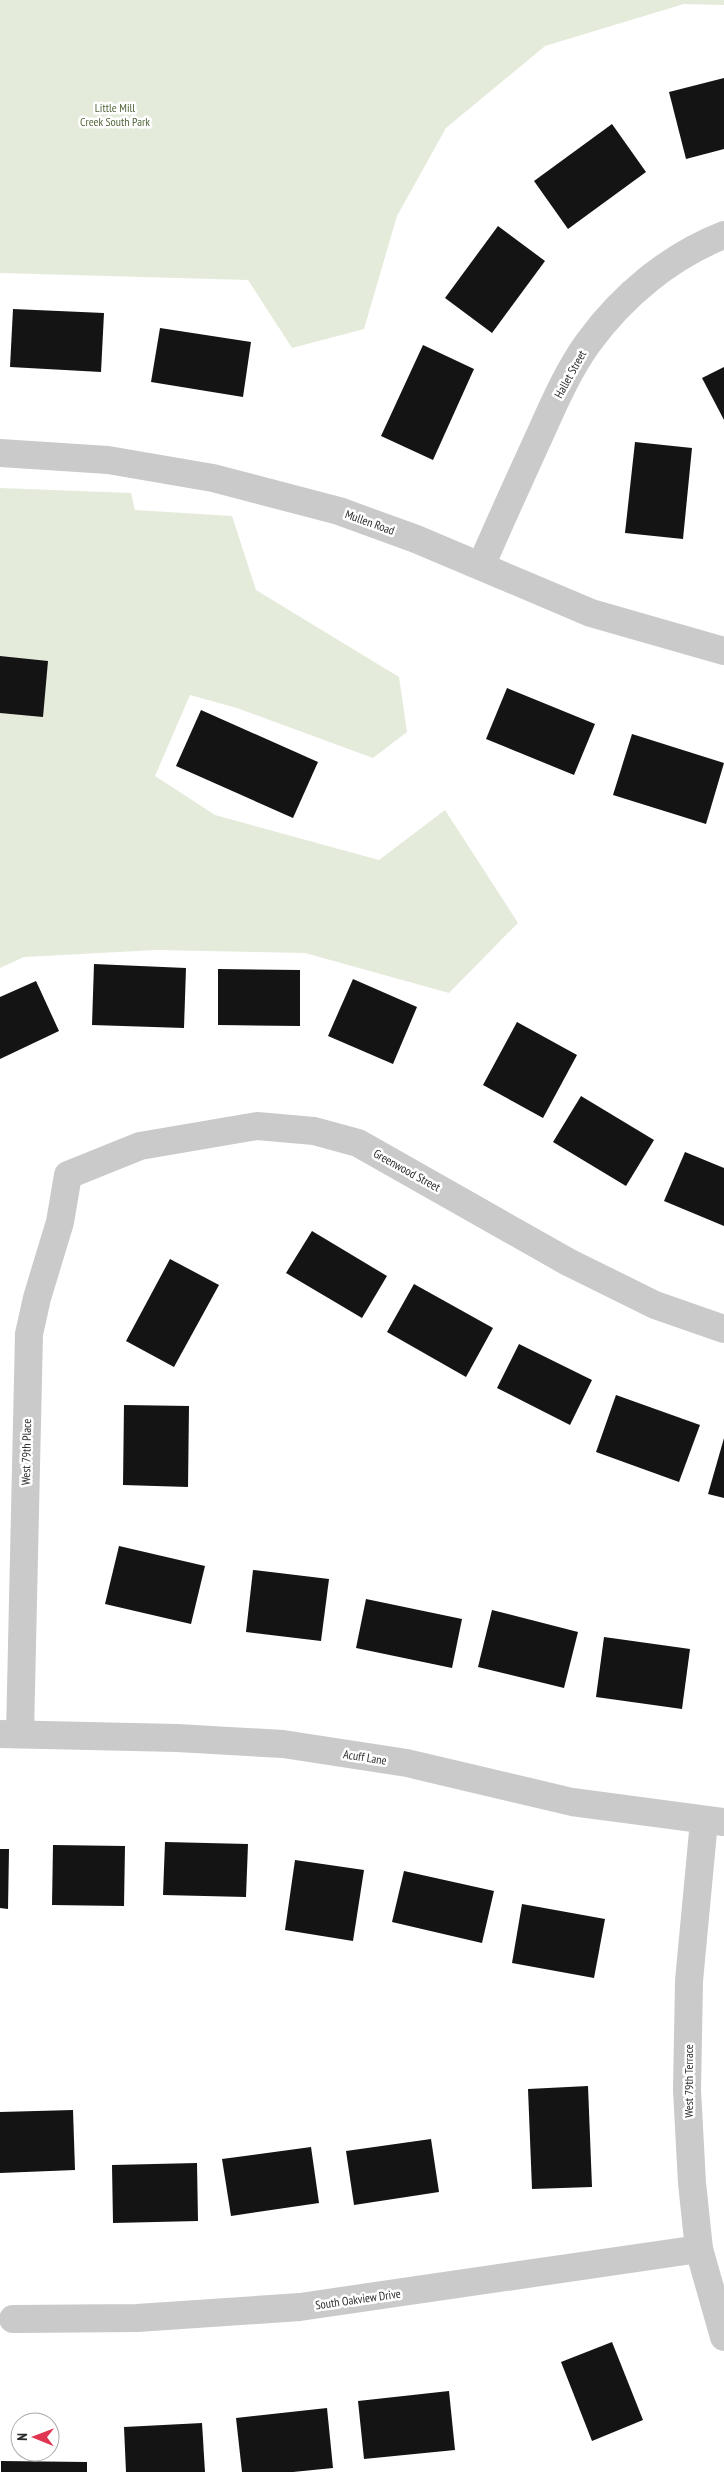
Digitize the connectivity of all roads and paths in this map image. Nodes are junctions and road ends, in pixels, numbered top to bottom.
1 (724, 235) edge
2 (0, 453) edge
3 (481, 566) junction
4 (724, 651) edge
5 (68, 1175) joint
6 (724, 1329) edge
7 (10, 1734) edge
8 (714, 1822) edge
9 (699, 2250) junction
10 (14, 2319) dead end
11 (724, 2337) edge

1 - 3 street, Hallet Street
2 - 3 street, Mullen Road
3 - 4 street, Mullen Road
5 - 6 street, Greenwood Street
5 - 7 street, West 79th Place
7 - 8 street, Acuff Lane
8 - 9 street, West 79th Terrace
9 - 10 street, South Oakview Drive
9 - 11 street, West 79th Terrace

